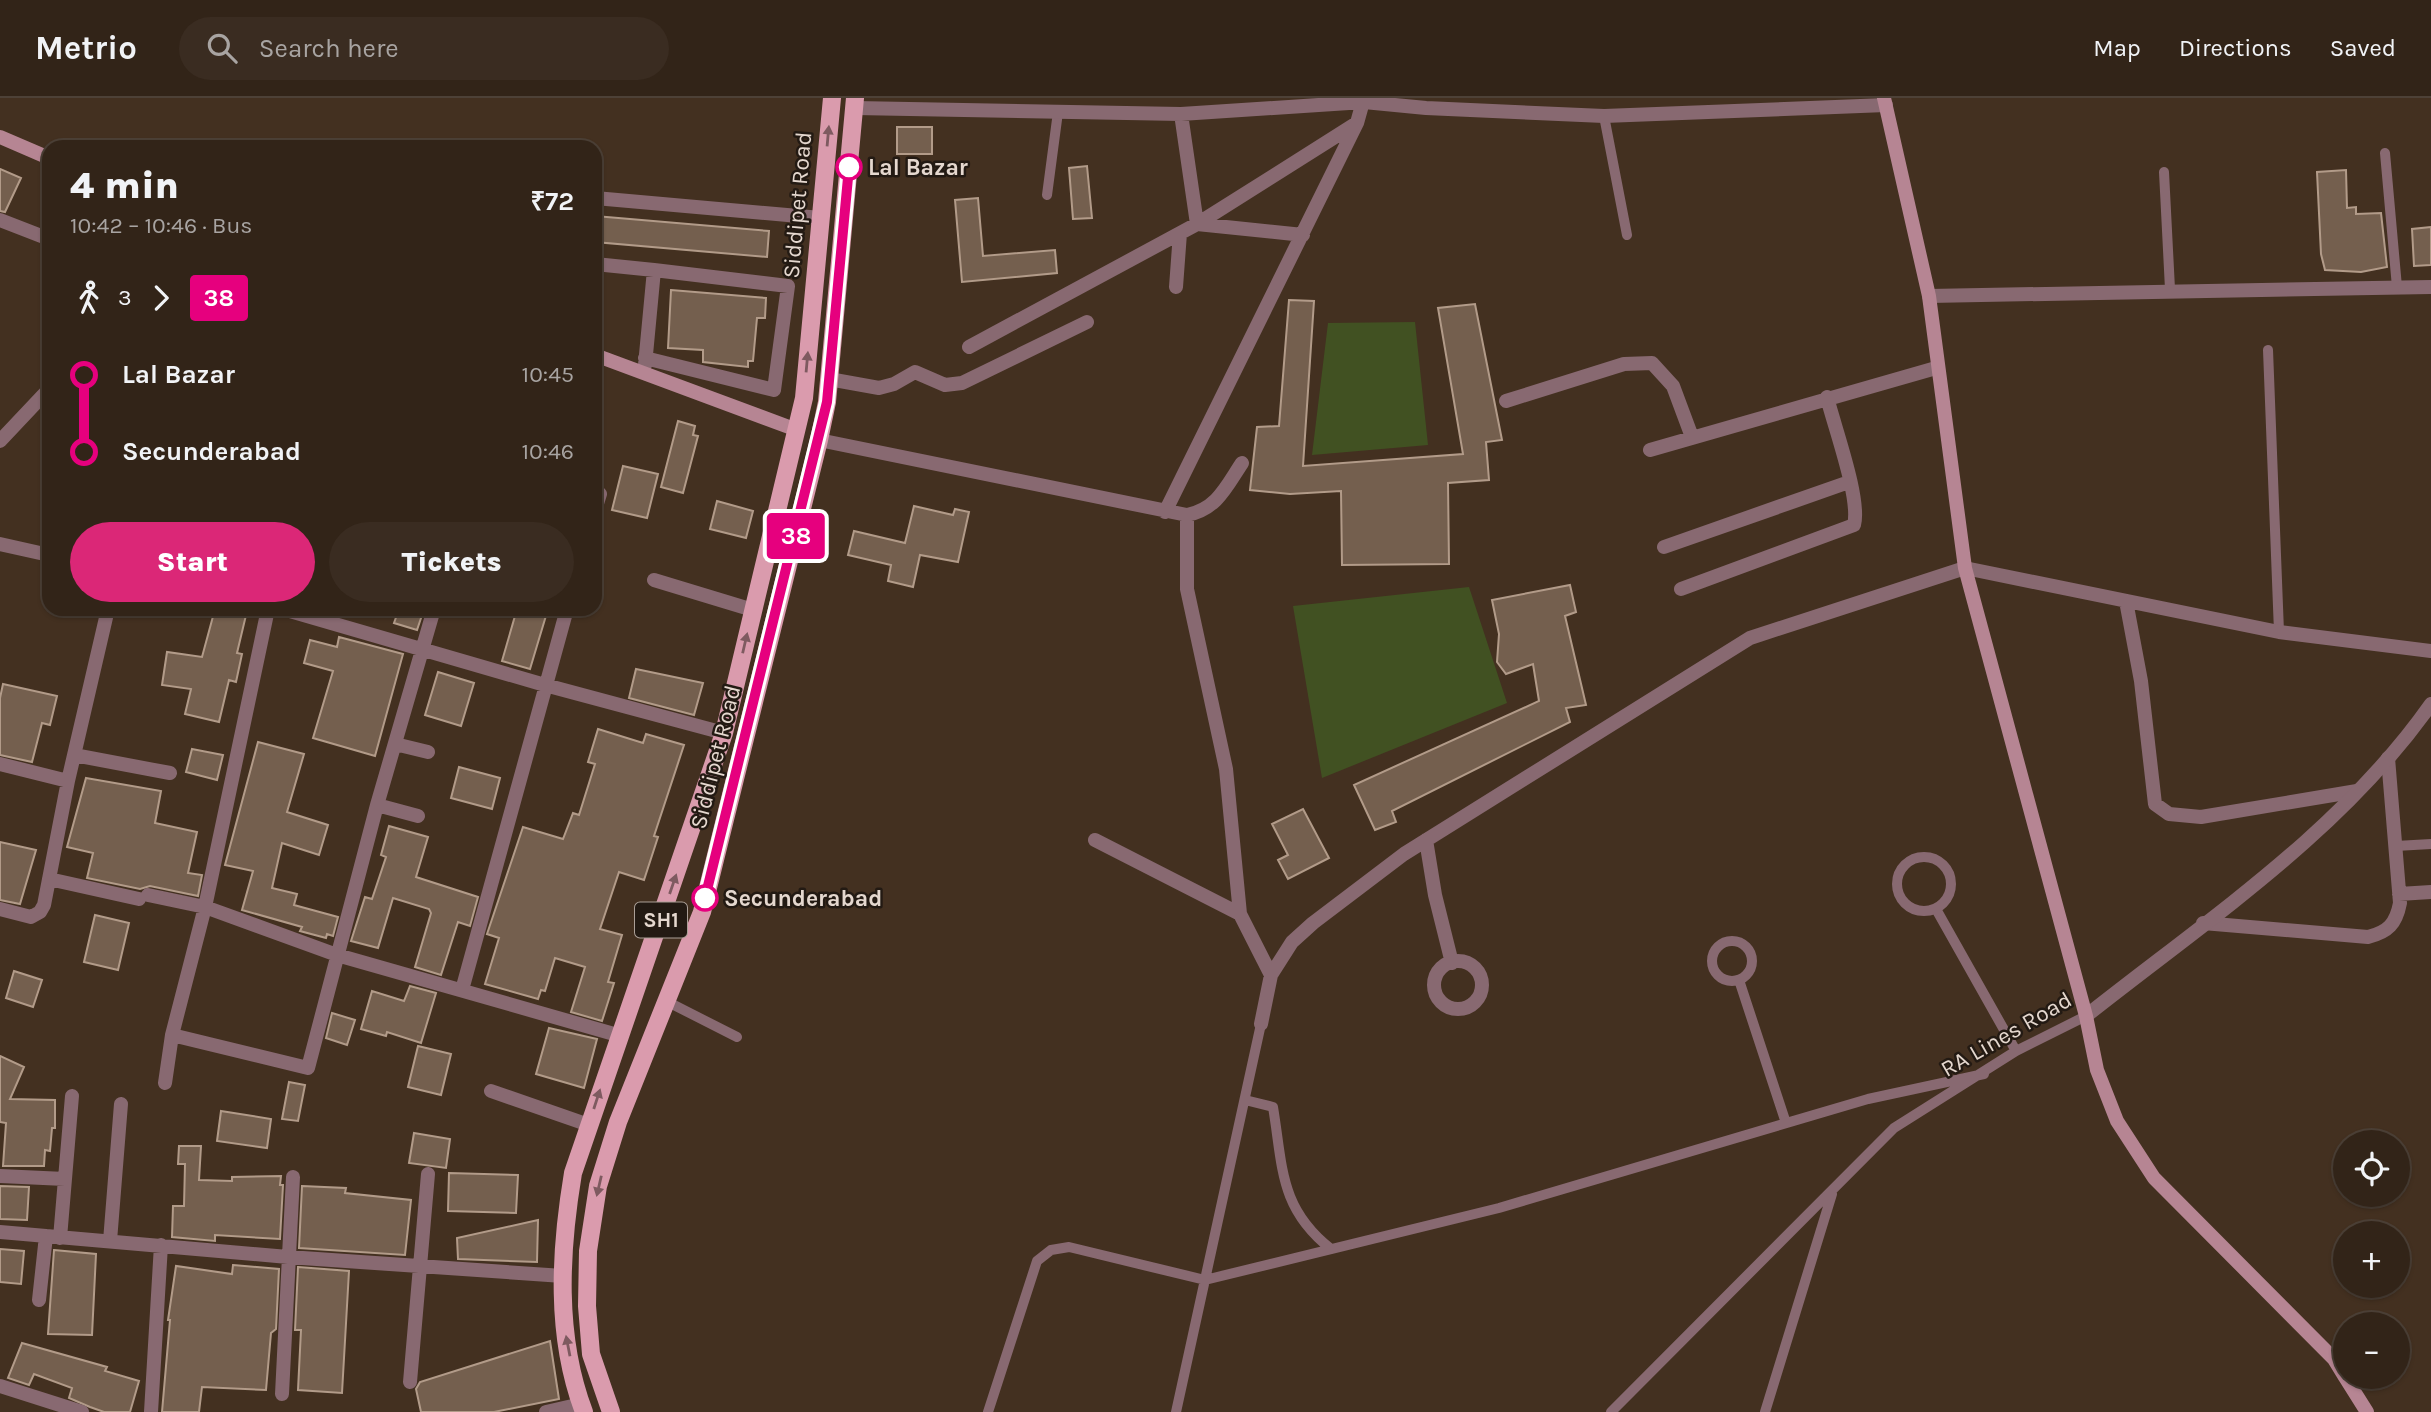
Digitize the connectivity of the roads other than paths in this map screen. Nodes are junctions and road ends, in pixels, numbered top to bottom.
1 (832, 98) edge
2 (1364, 100) edge
3 (1885, 102) edge
4 (855, 103) edge
5 (1058, 112) junction
6 (1181, 114) junction
7 (1604, 116) junction
8 (1357, 123) junction
9 (0, 136) edge
10 (2385, 153) dead end
11 (42, 155) edge
12 (2164, 172) dead end
13 (1047, 195) dead end
14 (602, 199) edge
15 (821, 218) junction
16 (0, 220) edge
17 (1197, 224) junction
18 (1180, 233) junction
19 (1303, 235) junction
20 (1627, 235) dead end
21 (42, 236) edge
22 (602, 265) edge
23 (654, 270) junction
24 (1176, 287) dead end
25 (2397, 287) junction
26 (2431, 287) edge
27 (2170, 289) junction
28 (1928, 296) junction
29 (1087, 322) dead end
30 (969, 347) dead end
31 (2268, 350) dead end
32 (602, 358) edge
33 (645, 358) junction
34 (1936, 368) junction
35 (644, 373) junction
36 (829, 379) junction
37 (42, 396) edge
38 (1827, 397) junction
39 (1506, 401) dead end
40 (797, 430) junction
41 (1692, 437) junction
42 (819, 440) junction
43 (0, 441) edge
44 (1650, 450) dead end
45 (1242, 463) dead end
46 (1849, 482) junction
47 (1165, 512) junction
48 (1187, 515) junction
49 (0, 544) edge
50 (1664, 547) dead end
51 (42, 553) edge
52 (1965, 568) junction
53 (654, 580) dead end
54 (1681, 589) dead end
55 (2126, 601) junction
56 (752, 610) junction
57 (106, 616) edge
58 (267, 616) edge
59 (308, 616) edge
60 (432, 616) edge
61 (565, 616) edge
62 (2279, 632) junction
63 (423, 648) junction
64 (2431, 651) edge
65 (545, 685) junction
66 (2431, 704) edge
67 (724, 733) junction
68 (395, 744) junction
69 (428, 752) dead end
70 (74, 755) junction
71 (2388, 758) junction
72 (0, 764) edge
73 (170, 773) dead end
74 (68, 781) junction
75 (2357, 791) junction
76 (377, 805) junction
77 (418, 816) dead end
78 (1095, 840) dead end
79 (1426, 840) junction
80 (2431, 844) edge
81 (2396, 846) junction
82 (49, 879) junction
83 (2431, 892) edge
84 (2399, 894) junction
85 (205, 907) junction
86 (0, 909) edge
87 (1936, 909) junction
88 (1240, 914) junction
89 (2203, 923) junction
90 (337, 955) junction
91 (1452, 962) dead end
92 (1271, 975) junction
93 (1739, 980) dead end
94 (462, 990) junction
95 (666, 1001) junction
96 (2086, 1016) junction
97 (1261, 1024) joint
98 (173, 1035) junction
99 (621, 1036) junction
100 (737, 1037) dead end
101 (2016, 1051) junction
102 (1984, 1074) junction
103 (164, 1083) dead end
104 (491, 1091) dead end
105 (72, 1096) dead end
106 (1245, 1100) junction
107 (121, 1104) dead end
108 (1786, 1123) junction
109 (589, 1125) junction
110 (428, 1174) dead end
111 (0, 1176) edge
112 (293, 1177) dead end
113 (65, 1179) junction
114 (1832, 1192) junction
115 (0, 1232) edge
116 (53, 1237) junction
117 (110, 1241) junction
118 (161, 1245) junction
119 (1331, 1249) junction
120 (288, 1257) junction
121 (420, 1267) junction
122 (563, 1276) junction
123 (1205, 1280) junction
124 (38, 1300) dead end
125 (2333, 1359) edge
126 (410, 1382) dead end
127 (0, 1386) edge
128 (2353, 1389) edge
129 (282, 1394) dead end
130 (583, 1408) edge
131 (82, 1412) edge
132 (151, 1412) edge
133 (546, 1412) edge
134 (611, 1412) edge
135 (988, 1412) edge
136 (1176, 1412) edge
137 (1611, 1412) edge
138 (1765, 1412) edge
139 (2367, 1412) edge

15 -> 1 main road, Siddipet Road / SH1
2 - 6 street
2 - 7 street
2 - 8 street
3 - 7 street
3 - 28 main road
4 - 5 street
4 - 36 main road, Siddipet Road / SH1
5 - 6 street
5 - 13 lane
6 - 17 street
7 - 20 lane
8 - 17 street
8 - 19 street
9 - 11 main road
10 - 25 lane
12 - 27 lane
14 - 15 street
40 -> 15 main road, Siddipet Road / SH1
16 - 21 street
17 - 18 street
17 - 19 street
18 - 24 street
18 - 30 street
19 - 47 street
22 - 23 street
23 - 33 street
23 - 33 street
25 - 26 street
25 - 27 street
27 - 28 street
28 - 34 main road
29 - 36 street
31 - 62 lane
32 - 35 main road
33 - 35 street
34 - 38 street
34 - 52 main road
35 - 40 main road
36 - 42 main road, Siddipet Road / SH1
37 - 43 street
38 - 41 street
38 - 46 street
39 - 41 street
40 - 42 main road
40 - 56 main road, Siddipet Road / SH1
41 - 44 street
42 - 47 street
42 - 95 main road, Siddipet Road / SH1
45 - 48 street
46 - 50 street
46 - 54 street
47 - 48 street
48 - 88 street
49 - 51 street
52 - 55 street
52 - 79 street
52 - 96 main road
53 - 56 street
55 - 62 street
55 - 75 street
67 -> 56 main road, Siddipet Road / SH1
57 - 70 street
58 - 85 street
59 - 63 street
60 - 63 street
61 - 65 street
62 - 64 street
63 - 65 street
63 - 68 street
65 - 67 street
65 - 94 street
66 - 71 street, RA Lines Road
99 -> 67 main road, Siddipet Road / SH1
68 - 69 street
68 - 76 street
70 - 73 street
70 - 74 street
71 - 75 street, RA Lines Road
71 - 81 street
72 - 74 street
74 - 82 street
75 - 89 street, RA Lines Road
76 - 77 street
76 - 90 street
78 - 88 street
79 - 91 street
79 - 92 street
80 - 81 lane
81 - 84 street
82 - 85 street
82 - 86 street
83 - 84 street
84 - 89 street
85 - 90 street
85 - 98 street
87 - 87 lane
87 - 101 lane
88 - 92 street
89 - 96 street, RA Lines Road
90 - 94 street
90 - 98 street
92 - 97 street
93 - 108 lane
94 - 99 street
95 - 100 lane
95 -> 134 main road, Siddipet Road / SH1
96 - 101 lane, RA Lines Road
96 - 125 main road
97 - 106 lane
98 - 103 street
109 -> 99 main road, Siddipet Road / SH1
101 - 102 lane, RA Lines Road
102 - 108 lane
102 - 114 lane, RA Lines Road
104 - 109 street
105 - 113 street
106 - 119 lane
106 - 123 lane
107 - 117 street
108 - 119 lane
109 - 122 main road, Siddipet Road / SH1
110 - 121 street
111 - 113 street
112 - 120 street
113 - 116 street
114 - 137 lane, RA Lines Road
114 - 138 lane
115 - 116 street
116 - 117 street
116 - 124 street
117 - 118 street
118 - 120 street
118 - 132 street
119 - 123 lane
120 - 121 street
120 - 129 street
121 - 122 street
121 - 126 street
130 -> 122 main road, Siddipet Road / SH1
123 - 135 lane
123 - 136 lane
127 - 131 street
128 - 139 main road
130 - 133 street

